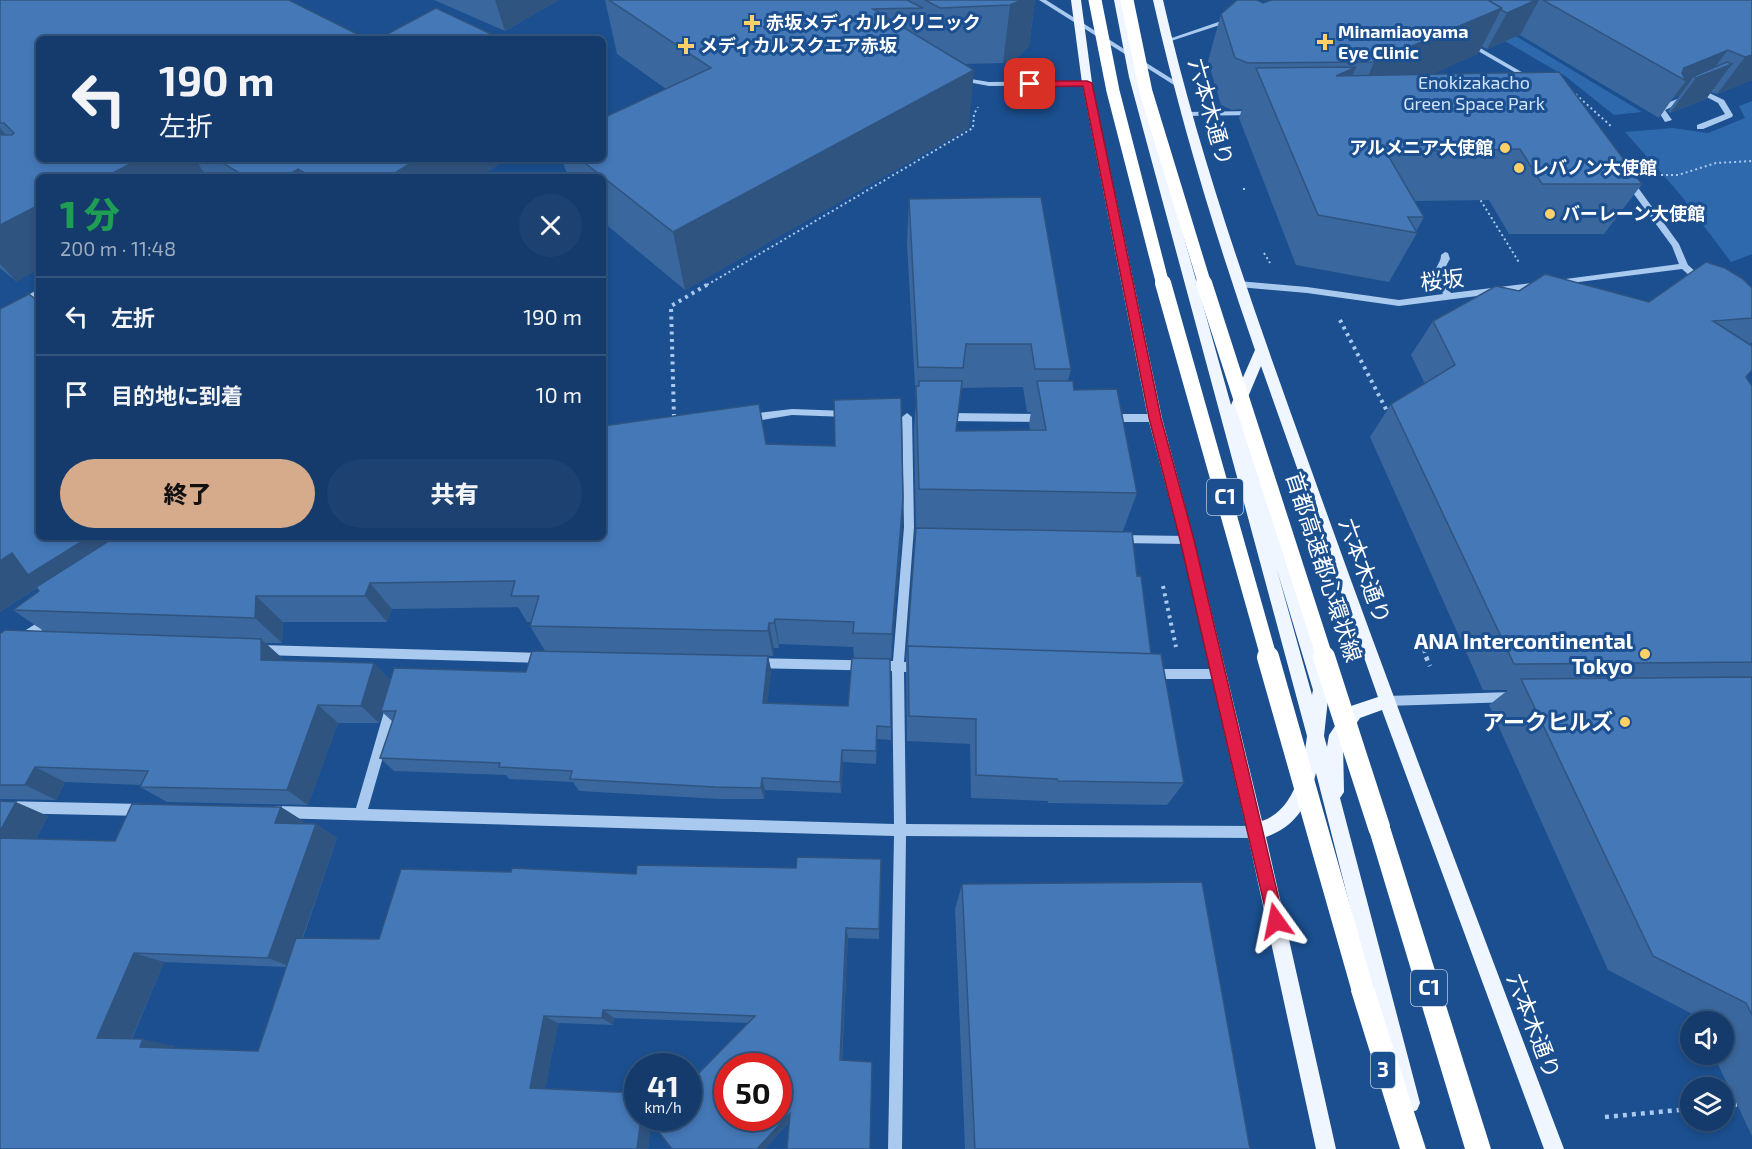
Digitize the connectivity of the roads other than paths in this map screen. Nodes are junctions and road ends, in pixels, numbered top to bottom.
1 (1042, 0) edge
2 (1076, 0) edge
3 (1095, 0) edge
4 (1119, 0) edge
5 (1127, 0) edge
6 (1158, 0) edge
7 (1242, 15) edge
8 (1078, 25) junction
9 (1461, 39) edge
10 (1166, 41) junction
11 (1129, 56) junction
12 (953, 77) edge
13 (1087, 83) junction
14 (1176, 84) junction
15 (1537, 84) edge
16 (1258, 113) dead end
17 (1185, 114) junction
18 (1668, 120) dead end
19 (1700, 127) dead end
20 (1623, 173) edge
21 (1445, 255) dead end
22 (1684, 266) junction
23 (1239, 284) junction
24 (1709, 288) edge
25 (36, 294) edge
26 (1449, 297) junction
27 (0, 314) edge
28 (1262, 349) junction
29 (861, 415) edge
30 (907, 417) dead end
31 (930, 417) edge
32 (1059, 418) edge
33 (1094, 418) edge
34 (1155, 418) junction
35 (733, 420) edge
36 (1105, 539) edge
37 (1187, 540) junction
38 (57, 615) edge
39 (18, 641) junction
40 (41, 642) edge
41 (254, 650) edge
42 (0, 652) edge
43 (551, 658) edge
44 (742, 663) edge
45 (898, 666) junction
46 (933, 667) edge
47 (1136, 674) edge
48 (1219, 674) junction
49 (397, 689) edge
50 (1529, 697) edge
51 (1387, 701) junction
52 (1316, 738) junction
53 (0, 807) edge
54 (156, 810) edge
55 (264, 812) edge
56 (360, 814) junction
57 (1335, 816) junction
58 (1379, 827) junction
59 (900, 830) junction
60 (1256, 832) junction
61 (1363, 991) junction
62 (895, 1149) edge
63 (1326, 1149) edge
64 (1403, 1149) edge
65 (1413, 1149) edge
66 (1422, 1149) edge
67 (1466, 1149) edge
68 (1478, 1149) edge
69 (1554, 1149) edge

1 - 8 street
2 - 8 main road
3 - 61 highway, C1, bridge
4 - 11 main road
5 - 58 highway, 首都高速都心環状線 / C1, bridge
6 - 10 main road, 六本木通り
7 - 10 street
8 - 11 street
8 - 13 main road
9 - 15 street
10 - 14 main road, 六本木通り
11 - 14 street
11 - 52 main road
12 - 13 street
13 - 34 main road
14 - 17 main road, 六本木通り
16 - 17 street
17 - 23 main road, 六本木通り
18 - 19 street
20 - 22 street
21 - 26 street
22 - 24 street
22 - 26 street, 桜坂
23 - 26 street, 桜坂
23 - 28 main road, 六本木通り
25 - 27 street
28 - 51 main road, 六本木通り
28 - 52 main road
29 - 35 street
30 - 45 street
31 - 32 street
33 - 34 street
34 - 37 main road
36 - 37 street
37 - 48 main road
38 - 39 street
39 - 40 street
39 - 42 street
41 - 43 street
44 - 45 street
45 - 46 street
45 - 59 street
47 - 48 street
48 - 60 main road
49 - 56 street
50 - 51 street
51 - 57 main road
51 - 69 main road, 六本木通り
52 - 57 main road
52 - 60 main road
53 - 54 street
55 - 56 street
56 - 59 street
57 - 66 main road
58 - 67 highway
58 - 68 highway, 首都高速都心環状線 / C1
59 - 60 street
59 - 62 street
60 - 63 main road
61 - 64 highway, 3
61 - 65 highway, C1

